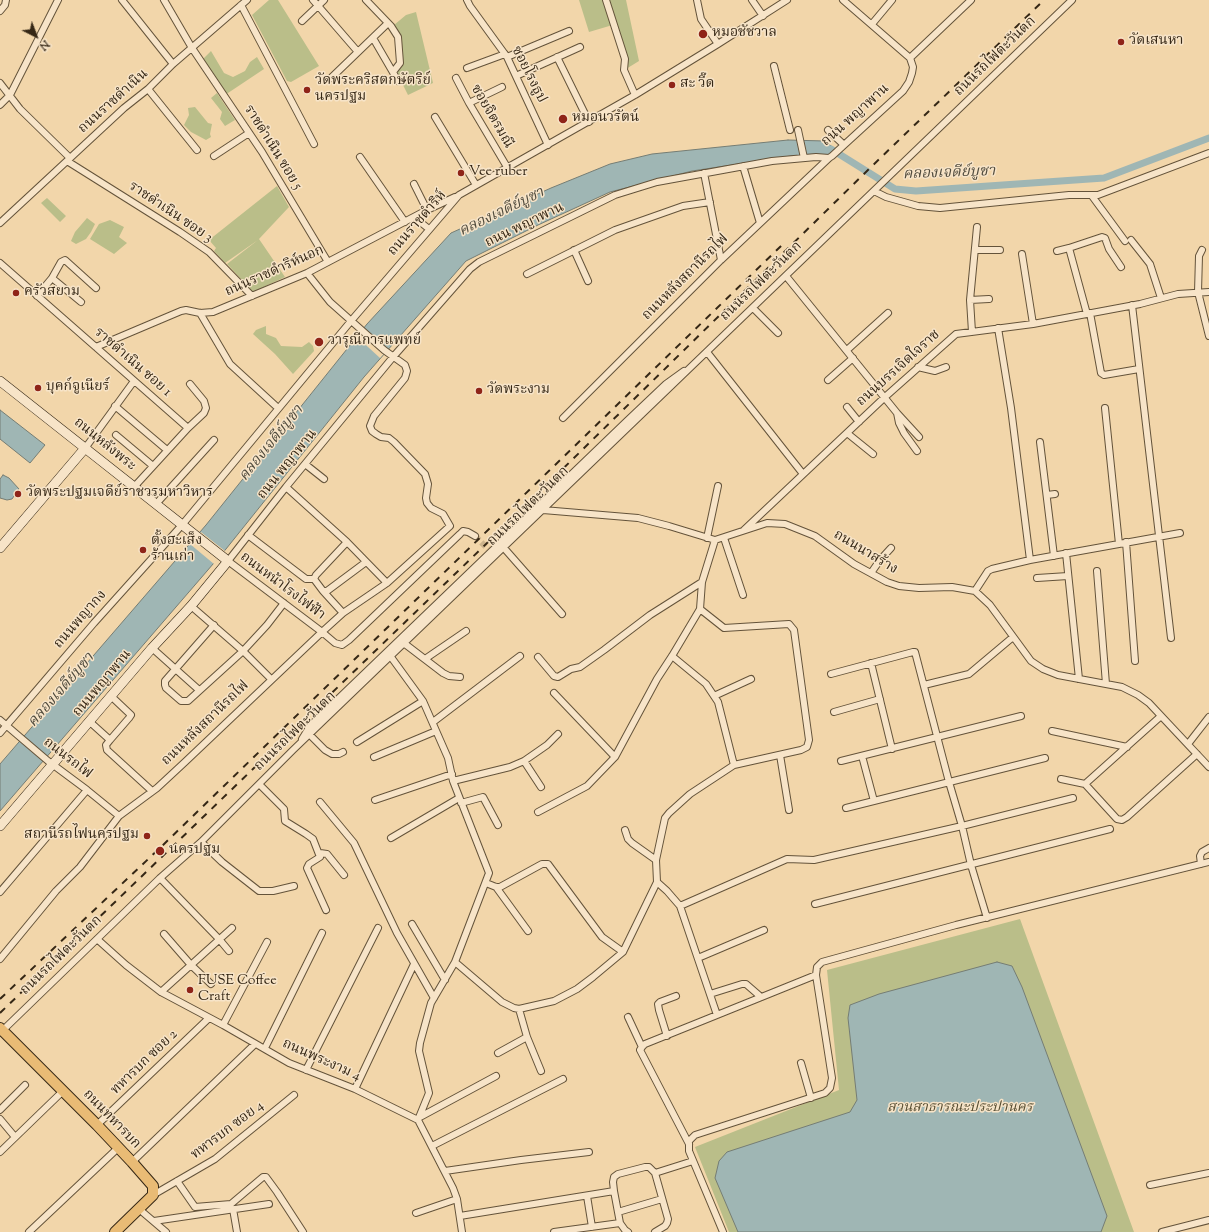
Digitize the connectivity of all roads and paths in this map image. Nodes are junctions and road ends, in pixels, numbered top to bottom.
1 (6, 0) edge
2 (58, 0) edge
3 (122, 0) edge
4 (164, 0) edge
5 (247, 0) edge
6 (313, 0) edge
7 (324, 0) edge
8 (366, 0) edge
9 (467, 0) edge
10 (606, 0) edge
11 (698, 0) edge
12 (752, 0) edge
13 (787, 0) edge
14 (843, 0) edge
15 (892, 0) edge
16 (971, 0) edge
17 (1072, 0) edge
18 (242, 5) junction
19 (318, 5) junction
20 (0, 11) edge
21 (763, 16) junction
22 (302, 21) dead end
23 (387, 24) junction
24 (872, 24) junction
25 (569, 31) dead end
26 (373, 38) junction
27 (718, 44) junction
28 (580, 47) dead end
29 (192, 48) junction
30 (358, 52) junction
31 (506, 56) junction
32 (557, 57) junction
33 (910, 58) junction
34 (173, 64) junction
35 (774, 66) dead end
36 (467, 68) dead end
37 (393, 72) junction
38 (516, 76) junction
39 (331, 78) dead end
40 (456, 78) dead end
41 (398, 81) dead end
42 (0, 83) edge
43 (502, 87) dead end
44 (148, 89) junction
45 (10, 95) junction
46 (635, 95) junction
47 (469, 103) junction
48 (0, 105) edge
49 (435, 118) dead end
50 (589, 122) junction
51 (790, 130) dead end
52 (828, 130) dead end
53 (798, 131) dead end
54 (249, 133) junction
55 (314, 144) dead end
56 (548, 145) junction
57 (842, 146) junction
58 (197, 150) dead end
59 (1209, 153) edge
60 (804, 155) junction
61 (214, 156) dead end
62 (360, 157) dead end
63 (830, 157) junction
64 (68, 160) junction
65 (743, 166) junction
66 (507, 167) junction
67 (704, 173) junction
68 (414, 184) dead end
69 (476, 185) junction
70 (874, 192) junction
71 (458, 195) junction
72 (1092, 196) junction
73 (710, 202) junction
74 (427, 210) junction
75 (414, 217) junction
76 (405, 222) junction
77 (0, 223) edge
78 (760, 223) junction
79 (977, 227) dead end
80 (429, 229) junction
81 (1069, 248) junction
82 (574, 250) junction
83 (975, 250) junction
84 (1000, 250) dead end
85 (1202, 250) dead end
86 (1057, 251) dead end
87 (1022, 254) dead end
88 (721, 260) junction
89 (328, 262) junction
90 (0, 263) edge
91 (1121, 266) dead end
92 (307, 273) junction
93 (527, 274) dead end
94 (786, 276) junction
95 (52, 278) junction
96 (588, 281) dead end
97 (96, 288) dead end
98 (1198, 292) junction
99 (1209, 292) edge
100 (37, 296) junction
101 (252, 296) junction
102 (1161, 298) junction
103 (989, 299) dead end
104 (970, 300) junction
105 (81, 302) dead end
106 (1132, 305) junction
107 (753, 308) junction
108 (200, 313) junction
109 (888, 313) dead end
110 (1089, 313) junction
111 (351, 321) junction
112 (1033, 324) junction
113 (998, 328) junction
114 (972, 332) junction
115 (778, 333) dead end
116 (1209, 336) edge
117 (96, 347) junction
118 (847, 350) junction
119 (707, 352) junction
120 (393, 357) junction
121 (854, 358) junction
122 (698, 360) junction
123 (918, 367) junction
124 (946, 367) dead end
125 (1140, 370) junction
126 (0, 380) edge
127 (828, 380) dead end
128 (134, 381) junction
129 (190, 384) dead end
130 (885, 397) junction
131 (115, 406) junction
132 (847, 407) dead end
133 (278, 408) junction
134 (1105, 408) dead end
135 (897, 413) junction
136 (563, 418) dead end
137 (859, 422) junction
138 (188, 428) junction
139 (847, 433) junction
140 (116, 435) dead end
141 (919, 437) dead end
142 (214, 440) dead end
143 (1040, 442) dead end
144 (86, 447) junction
145 (167, 450) junction
146 (917, 451) dead end
147 (873, 454) dead end
148 (305, 464) junction
149 (152, 466) junction
150 (803, 474) junction
151 (324, 478) dead end
152 (718, 486) dead end
153 (134, 487) junction
154 (286, 487) junction
155 (1055, 494) dead end
156 (1047, 495) junction
157 (156, 504) junction
158 (543, 510) junction
159 (182, 525) junction
160 (742, 532) junction
161 (1180, 533) dead end
162 (248, 535) junction
163 (475, 536) dead end
164 (1159, 537) junction
165 (707, 538) junction
166 (724, 538) junction
167 (715, 540) junction
168 (347, 542) junction
169 (1126, 542) junction
170 (1119, 544) junction
171 (0, 548) edge
172 (504, 548) junction
173 (891, 548) dead end
174 (1066, 554) junction
175 (1054, 556) junction
176 (225, 559) junction
177 (1030, 560) junction
178 (366, 562) junction
179 (1097, 571) dead end
180 (870, 573) junction
181 (1068, 576) junction
182 (1036, 578) dead end
183 (314, 579) junction
184 (387, 582) junction
185 (702, 582) junction
186 (975, 590) junction
187 (323, 591) junction
188 (743, 595) dead end
189 (284, 603) junction
190 (191, 606) junction
191 (700, 610) junction
192 (343, 613) junction
193 (562, 614) dead end
194 (214, 625) junction
195 (466, 631) dead end
196 (322, 632) junction
197 (1013, 637) junction
198 (1171, 638) dead end
199 (405, 644) junction
200 (152, 648) junction
201 (243, 651) junction
202 (520, 656) dead end
203 (672, 656) junction
204 (391, 657) junction
205 (538, 657) dead end
206 (425, 659) junction
207 (1135, 661) dead end
208 (872, 663) junction
209 (175, 669) junction
210 (832, 674) dead end
211 (460, 677) dead end
212 (271, 679) junction
213 (751, 679) dead end
214 (1079, 679) junction
215 (1106, 684) junction
216 (924, 685) junction
217 (199, 690) junction
218 (554, 693) dead end
219 (714, 696) junction
220 (112, 697) junction
221 (880, 699) junction
222 (423, 701) junction
223 (834, 712) dead end
224 (1021, 716) dead end
225 (1161, 716) junction
226 (1209, 717) edge
227 (0, 720) edge
228 (90, 722) junction
229 (433, 722) junction
230 (7, 725) junction
231 (436, 731) junction
232 (1052, 731) dead end
233 (0, 733) edge
234 (558, 734) dead end
235 (310, 735) junction
236 (938, 738) junction
237 (110, 740) junction
238 (357, 742) dead end
239 (1188, 744) junction
240 (298, 745) junction
241 (1127, 747) junction
242 (892, 749) junction
243 (343, 752) dead end
244 (1198, 754) junction
245 (780, 755) junction
246 (862, 756) junction
247 (374, 757) dead end
248 (615, 757) junction
249 (1045, 758) dead end
250 (524, 761) junction
251 (841, 761) dead end
252 (50, 763) junction
253 (734, 765) junction
254 (1209, 767) edge
255 (452, 774) junction
256 (1061, 779) dead end
257 (453, 781) junction
258 (949, 782) junction
259 (259, 784) junction
260 (1085, 784) junction
261 (541, 787) dead end
262 (87, 790) junction
263 (152, 791) junction
264 (1073, 798) dead end
265 (375, 800) dead end
266 (460, 801) junction
267 (874, 801) junction
268 (320, 802) dead end
269 (846, 808) dead end
270 (789, 810) dead end
271 (538, 812) dead end
272 (119, 816) junction
273 (498, 825) dead end
274 (0, 826) edge
275 (962, 826) junction
276 (1110, 829) dead end
277 (625, 830) dead end
278 (391, 838) dead end
279 (200, 842) junction
280 (1209, 848) edge
281 (320, 854) junction
282 (656, 860) junction
283 (1209, 862) edge
284 (1201, 864) junction
285 (971, 865) junction
286 (344, 876) dead end
287 (160, 878) junction
288 (657, 882) junction
289 (486, 883) junction
290 (294, 886) dead end
291 (496, 887) junction
292 (0, 892) edge
293 (815, 904) dead end
294 (680, 906) junction
295 (326, 910) dead end
296 (987, 918) junction
297 (412, 924) dead end
298 (232, 928) dead end
299 (378, 928) dead end
300 (764, 930) dead end
301 (528, 931) dead end
302 (322, 932) dead end
303 (164, 934) dead end
304 (97, 939) junction
305 (219, 939) junction
306 (267, 942) dead end
307 (229, 951) dead end
308 (3, 952) edge
309 (623, 952) junction
310 (698, 958) junction
311 (0, 959) edge
312 (455, 962) junction
313 (191, 964) junction
314 (414, 964) junction
315 (816, 975) junction
316 (445, 980) junction
317 (211, 984) dead end
318 (161, 992) junction
319 (710, 994) junction
320 (676, 996) dead end
321 (761, 997) junction
322 (434, 998) junction
323 (519, 1009) junction
324 (717, 1015) junction
325 (628, 1017) dead end
326 (209, 1018) junction
327 (223, 1025) junction
328 (1, 1030) edge
329 (667, 1036) junction
330 (527, 1037) junction
331 (255, 1044) junction
332 (642, 1047) junction
333 (265, 1048) junction
334 (498, 1053) dead end
335 (801, 1063) dead end
336 (306, 1070) junction
337 (541, 1071) dead end
338 (496, 1076) dead end
339 (563, 1079) dead end
340 (25, 1085) dead end
341 (355, 1089) junction
342 (63, 1091) junction
343 (294, 1095) dead end
344 (811, 1098) junction
345 (0, 1110) edge
346 (419, 1118) junction
347 (0, 1119) edge
348 (97, 1125) junction
349 (16, 1137) junction
350 (689, 1144) junction
351 (432, 1146) junction
352 (118, 1148) junction
353 (0, 1152) edge
354 (589, 1152) dead end
355 (694, 1161) junction
356 (132, 1162) junction
357 (445, 1171) junction
358 (656, 1173) junction
359 (1209, 1173) edge
360 (177, 1181) junction
361 (1150, 1185) dead end
362 (614, 1191) junction
363 (153, 1195) junction
364 (587, 1196) junction
365 (457, 1199) junction
366 (662, 1199) junction
367 (269, 1204) dead end
368 (139, 1209) junction
369 (233, 1209) junction
370 (618, 1212) junction
371 (416, 1213) dead end
372 (460, 1216) junction
373 (1209, 1220) edge
374 (154, 1221) junction
375 (620, 1223) junction
376 (592, 1227) junction
377 (29, 1232) edge
378 (115, 1232) edge
379 (166, 1232) edge
380 (236, 1232) edge
381 (303, 1232) edge
382 (462, 1232) edge
383 (554, 1232) edge
384 (628, 1232) edge
385 (655, 1232) edge
386 (723, 1232) edge
387 (1165, 1232) edge

1 - 20 street
2 - 45 street
3 - 34 street
4 - 29 street, ราชดำเนิน ซอย 5
5 - 18 street, ถนนราชดำเนิน
6 - 19 street
7 - 19 street
8 - 23 street
9 - 31 street, ซอยโรงธูป
10 - 46 street
11 - 27 street
12 - 21 street
13 - 21 street, ถนนราชดำริห์
14 - 24 street
15 - 24 street
16 - 33 street
17 - 70 street, ถนนรถไฟตะวันตก
18 - 29 street, ถนนราชดำเนิน
18 - 55 street
19 - 22 street
19 - 30 street
21 - 27 street, ถนนราชดำริห์
23 - 26 street
23 - 37 street
24 - 33 street
25 - 31 street
26 - 30 street
26 - 37 street
27 - 46 street, ถนนราชดำริห์
28 - 32 street
29 - 34 street, ถนนราชดำเนิน
29 - 54 street, ราชดำเนิน ซอย 5
30 - 39 street
31 - 36 street
31 - 38 street, ซอยโรงธูป
32 - 38 street
32 - 50 street
33 - 57 street, ถนน พญาพาน
34 - 44 street, ถนนราชดำเนิน
35 - 51 street
37 - 41 street
38 - 56 street, ซอยโรงธูป
40 - 47 street, ซอยจิตรมณี
42 - 45 street, ราชดำเนิน ซอย 3
43 - 47 street
44 - 58 street
44 - 64 street, ถนนราชดำเนิน
45 - 48 street
45 - 64 street, ราชดำเนิน ซอย 3
46 - 50 street, ถนนราชดำริห์
47 - 66 street, ซอยจิตรมณี
49 - 69 street
50 - 56 street, ถนนราชดำริห์
52 - 57 street
53 - 60 street
54 - 61 street
54 - 89 street, ราชดำเนิน ซอย 5
56 - 66 street, ถนนราชดำริห์
57 - 63 street, ถนน พญาพาน
59 - 72 street
60 - 63 street, ถนน พญาพาน
60 - 65 street, ถนน พญาพาน
62 - 76 street
63 - 78 street, ถนนหลังสถานีรถไฟ
64 - 77 street, ถนนราชดำเนิน
64 - 101 street, ราชดำเนิน ซอย 3
65 - 67 street, ถนน พญาพาน
65 - 78 street
66 - 69 street, ถนนราชดำริห์
67 - 73 street
67 - 120 street, ถนน พญาพาน
68 - 74 street
69 - 71 street, ถนนราชดำริห์
70 - 72 street
70 - 94 street, ถนนรถไฟตะวันตก
71 - 74 street, ถนนราชดำริห์นอก
71 - 80 street, ถนนราชดำริห์
72 - 102 street
73 - 82 street
73 - 88 street
74 - 75 street, ถนนราชดำริห์นอก
75 - 76 street, ถนนราชดำริห์นอก
75 - 80 street
76 - 89 street, ถนนราชดำริห์นอก
78 - 88 street, ถนนหลังสถานีรถไฟ
79 - 83 street
80 - 111 street, ถนนราชดำริห์
81 - 86 street
81 - 91 street
81 - 110 street
82 - 93 street
82 - 96 street
83 - 84 street
83 - 104 street
85 - 98 street
87 - 112 street
88 - 136 street, ถนนหลังสถานีรถไฟ
89 - 92 street, ถนนราชดำริห์นอก
90 - 100 street, ราชดำเนิน ซอย 1
92 - 101 street, ถนนราชดำริห์นอก
92 - 111 street
94 - 107 street, ถนนรถไฟตะวันตก
94 - 118 street
95 - 97 street
95 - 100 street
95 - 105 street
98 - 99 street, ถนนบรรเจิดใจราช
98 - 102 street, ถนนบรรเจิดใจราช
98 - 116 street
100 - 117 street, ราชดำเนิน ซอย 1
101 - 108 street, ถนนราชดำริห์นอก
102 - 106 street, ถนนบรรเจิดใจราช
103 - 104 street
104 - 114 street
106 - 110 street, ถนนบรรเจิดใจราช
106 - 125 street
107 - 115 street
107 - 119 street, ถนนรถไฟตะวันตก
108 - 117 street, ถนนราชดำริห์นอก
108 - 133 street
109 - 118 street
110 - 112 street, ถนนบรรเจิดใจราช
110 - 125 street
111 - 120 street
111 - 133 street, ถนนราชดำริห์
112 - 113 street, ถนนบรรเจิดใจราช
113 - 114 street, ถนนบรรเจิดใจราช
113 - 177 street
114 - 123 street, ถนนบรรเจิดใจราช
117 - 128 street, ราชดำเนิน ซอย 1
118 - 121 street
119 - 122 street, ถนนรถไฟตะวันตก
119 - 150 street
120 - 148 street, ถนน พญาพาน
120 - 184 street, ถนนหลังสถานีรถไฟ
121 - 127 street
121 - 130 street
122 - 158 street, ถนนรถไฟตะวันตก
122 - 240 street
123 - 124 street
123 - 130 street, ถนนบรรเจิดใจราช
125 - 164 street
126 - 144 main road, ถนนหลังพระ
128 - 131 street
128 - 138 street, ราชดำเนิน ซอย 1
129 - 138 street
130 - 135 street
130 - 137 street, ถนนบรรเจิดใจราช
131 - 144 street
131 - 145 street
132 - 137 street
133 - 159 street, ถนนราชดำริห์
134 - 170 street
135 - 141 street
135 - 146 street
137 - 139 street, ถนนบรรเจิดใจราช
138 - 145 street
139 - 147 street
139 - 150 street, ถนนบรรเจิดใจราช
140 - 149 street
142 - 157 street
143 - 156 street
144 - 153 main road, ถนนหลังพระ
144 - 171 main road
145 - 149 street
148 - 151 street
148 - 154 street, ถนน พญาพาน
149 - 153 street
150 - 160 street, ถนนบรรเจิดใจราช
152 - 165 street
153 - 157 main road, ถนนหลังพระ
154 - 162 street, ถนน พญาพาน
154 - 168 street
155 - 156 street
156 - 175 street
157 - 159 main road, ถนนหลังพระ
158 - 165 street, ถนนนาสร้าง
158 - 172 street, ถนนรถไฟตะวันตก
159 - 176 main road, ถนนหลังพระ
159 - 230 street, ถนนพญากง
160 - 166 street, ถนนนาสร้าง
160 - 180 street, ถนนนาสร้าง
161 - 164 street
162 - 176 street, ถนน พญาพาน
162 - 183 street
163 - 196 street, ถนนหน้าโรงไฟฟ้า
164 - 169 street
164 - 198 street
165 - 167 street, ถนนนาสร้าง
166 - 167 street, ถนนนาสร้าง
166 - 188 street
167 - 185 street
168 - 178 street
168 - 183 street
169 - 170 street
169 - 207 street
170 - 174 street
172 - 193 street
172 - 199 street, ถนนรถไฟตะวันตก
173 - 180 street
174 - 175 street
174 - 181 street
175 - 177 street
176 - 189 street, ถนนหน้าโรงไฟฟ้า
176 - 190 main road, ถนนพญาพาน
177 - 186 street
178 - 184 street
178 - 187 street
179 - 215 street
180 - 186 street, ถนนนาสร้าง
181 - 182 street
181 - 214 street
183 - 187 street
184 - 192 street, ถนนหลังสถานีรถไฟ
185 - 191 street
185 - 205 street
186 - 197 street
187 - 192 street
189 - 196 street, ถนนหน้าโรงไฟฟ้า
189 - 201 street
190 - 194 street
190 - 200 main road, ถนนพญาพาน
191 - 203 street
191 - 245 street
192 - 196 street, ถนนหลังสถานีรถไฟ
194 - 201 street
194 - 209 street
195 - 206 street
196 - 212 street, ถนนหลังสถานีรถไฟ
197 - 214 street
197 - 216 street
199 - 204 street, ถนนรถไฟตะวันตก
199 - 206 street
200 - 209 street
200 - 220 main road, ถนนพญาพาน
201 - 212 street
201 - 217 street
202 - 229 street
203 - 219 street
203 - 248 street
204 - 222 street
204 - 235 street, ถนนรถไฟตะวันตก
206 - 211 street
208 - 210 street
208 - 216 street
208 - 221 street
209 - 217 street
209 - 217 street
212 - 263 street, ถนนหลังสถานีรถไฟ
213 - 219 street
214 - 215 street
215 - 225 street
216 - 236 street
218 - 248 street
219 - 253 street
220 - 228 main road, ถนนพญาพาน
220 - 237 street
221 - 223 street
221 - 242 street
222 - 229 street
222 - 238 street
224 - 236 street
225 - 239 street
225 - 241 street
226 - 239 street
227 - 230 street, ถนนรถไฟ
228 - 237 street
228 - 252 main road, ถนนพญาพาน
229 - 231 street
230 - 233 street, ถนนพญากง
230 - 252 street, ถนนรถไฟ
231 - 247 street
231 - 255 street
232 - 241 street
234 - 250 street
235 - 240 street, ถนนรถไฟตะวันตก
235 - 243 street
236 - 242 street
236 - 258 street
237 - 263 street
239 - 244 street
240 - 259 street, ถนนรถไฟตะวันตก
241 - 260 street
242 - 246 street
244 - 254 street
244 - 260 street
245 - 253 street
245 - 270 street
246 - 251 street
246 - 267 street
248 - 271 street
249 - 258 street
250 - 257 street
250 - 261 street
252 - 262 street, ถนนรถไฟ
252 - 274 main road, ถนนพญาพาน
253 - 282 street
255 - 257 street
255 - 265 street
256 - 260 street
257 - 266 street
258 - 267 street
258 - 275 street
259 - 279 street, ถนนรถไฟตะวันตก
259 - 281 street
262 - 272 street, ถนนรถไฟ
262 - 292 street
263 - 272 street, ถนนหลังสถานีรถไฟ
264 - 275 street
266 - 273 street
266 - 278 street
266 - 289 street
267 - 269 street
268 - 314 street
272 - 308 street, ถนนหลังสถานีรถไฟ
275 - 285 street
275 - 294 street
276 - 285 street
277 - 282 street
279 - 287 street, ถนนรถไฟตะวันตก
279 - 290 street
280 - 284 street
281 - 286 street
281 - 295 street
282 - 288 street
283 - 284 street
284 - 296 street
285 - 293 street
285 - 296 street
287 - 304 street, ถนนรถไฟตะวันตก
287 - 305 street
288 - 294 street
288 - 309 street
289 - 291 street
289 - 312 street
291 - 301 street
291 - 309 street
294 - 310 street
296 - 315 street
297 - 316 street
298 - 305 street
299 - 336 street
300 - 310 street
302 - 333 street
303 - 313 street
304 - 318 street, ถนนพระงาม 4
304 - 328 street, ถนนรถไฟตะวันตก
305 - 307 street
305 - 313 street
306 - 327 street
308 - 311 street, ถนนหลังสถานีรถไฟ
309 - 323 street
310 - 319 street
312 - 316 street
312 - 323 street
313 - 317 street
313 - 318 street
314 - 322 street
314 - 341 street
315 - 321 street
315 - 344 street
316 - 322 street
318 - 326 street, ถนนพระงาม 4
319 - 321 street
319 - 324 street
320 - 329 street
321 - 324 street
322 - 346 street
323 - 330 street
324 - 329 street
325 - 332 street
326 - 327 street, ถนนพระงาม 4
326 - 348 street, ทหารบก ซอย 2
327 - 331 street, ถนนพระงาม 4
328 - 342 main road, ถนนทหารบก
329 - 332 street
330 - 334 street
330 - 337 street
331 - 333 street, ถนนพระงาม 4
331 - 356 street
332 - 350 street
333 - 336 street, ถนนพระงาม 4
335 - 344 street
336 - 341 street, ถนนพระงาม 4
338 - 346 street
339 - 351 street
340 - 345 street
341 - 346 street, ถนนพระงาม 4
342 - 348 main road, ถนนทหารบก
342 - 349 street
343 - 360 street, ทหารบก ซอย 4
344 - 350 street
346 - 351 street
347 - 349 street
348 - 352 main road, ถนนทหารบก
349 - 353 street
350 - 355 street
351 - 357 street
352 - 356 main road, ถนนทหารบก
352 - 377 street
354 - 357 street
355 - 358 street
355 - 386 street
356 - 363 main road, ถนนทหารบก
357 - 365 street
358 - 362 street
358 - 366 street
359 - 361 street
360 - 363 street, ทหารบก ซอย 4
360 - 381 street
362 - 364 street
362 - 370 street
363 - 368 main road
364 - 372 street
364 - 376 street
365 - 371 street
365 - 372 street
366 - 370 street
366 - 385 street
367 - 369 street
368 - 374 street
368 - 378 main road
369 - 374 street
369 - 380 street
370 - 375 street
372 - 382 street
373 - 387 street
374 - 379 street
375 - 376 street
375 - 384 street
376 - 383 street

